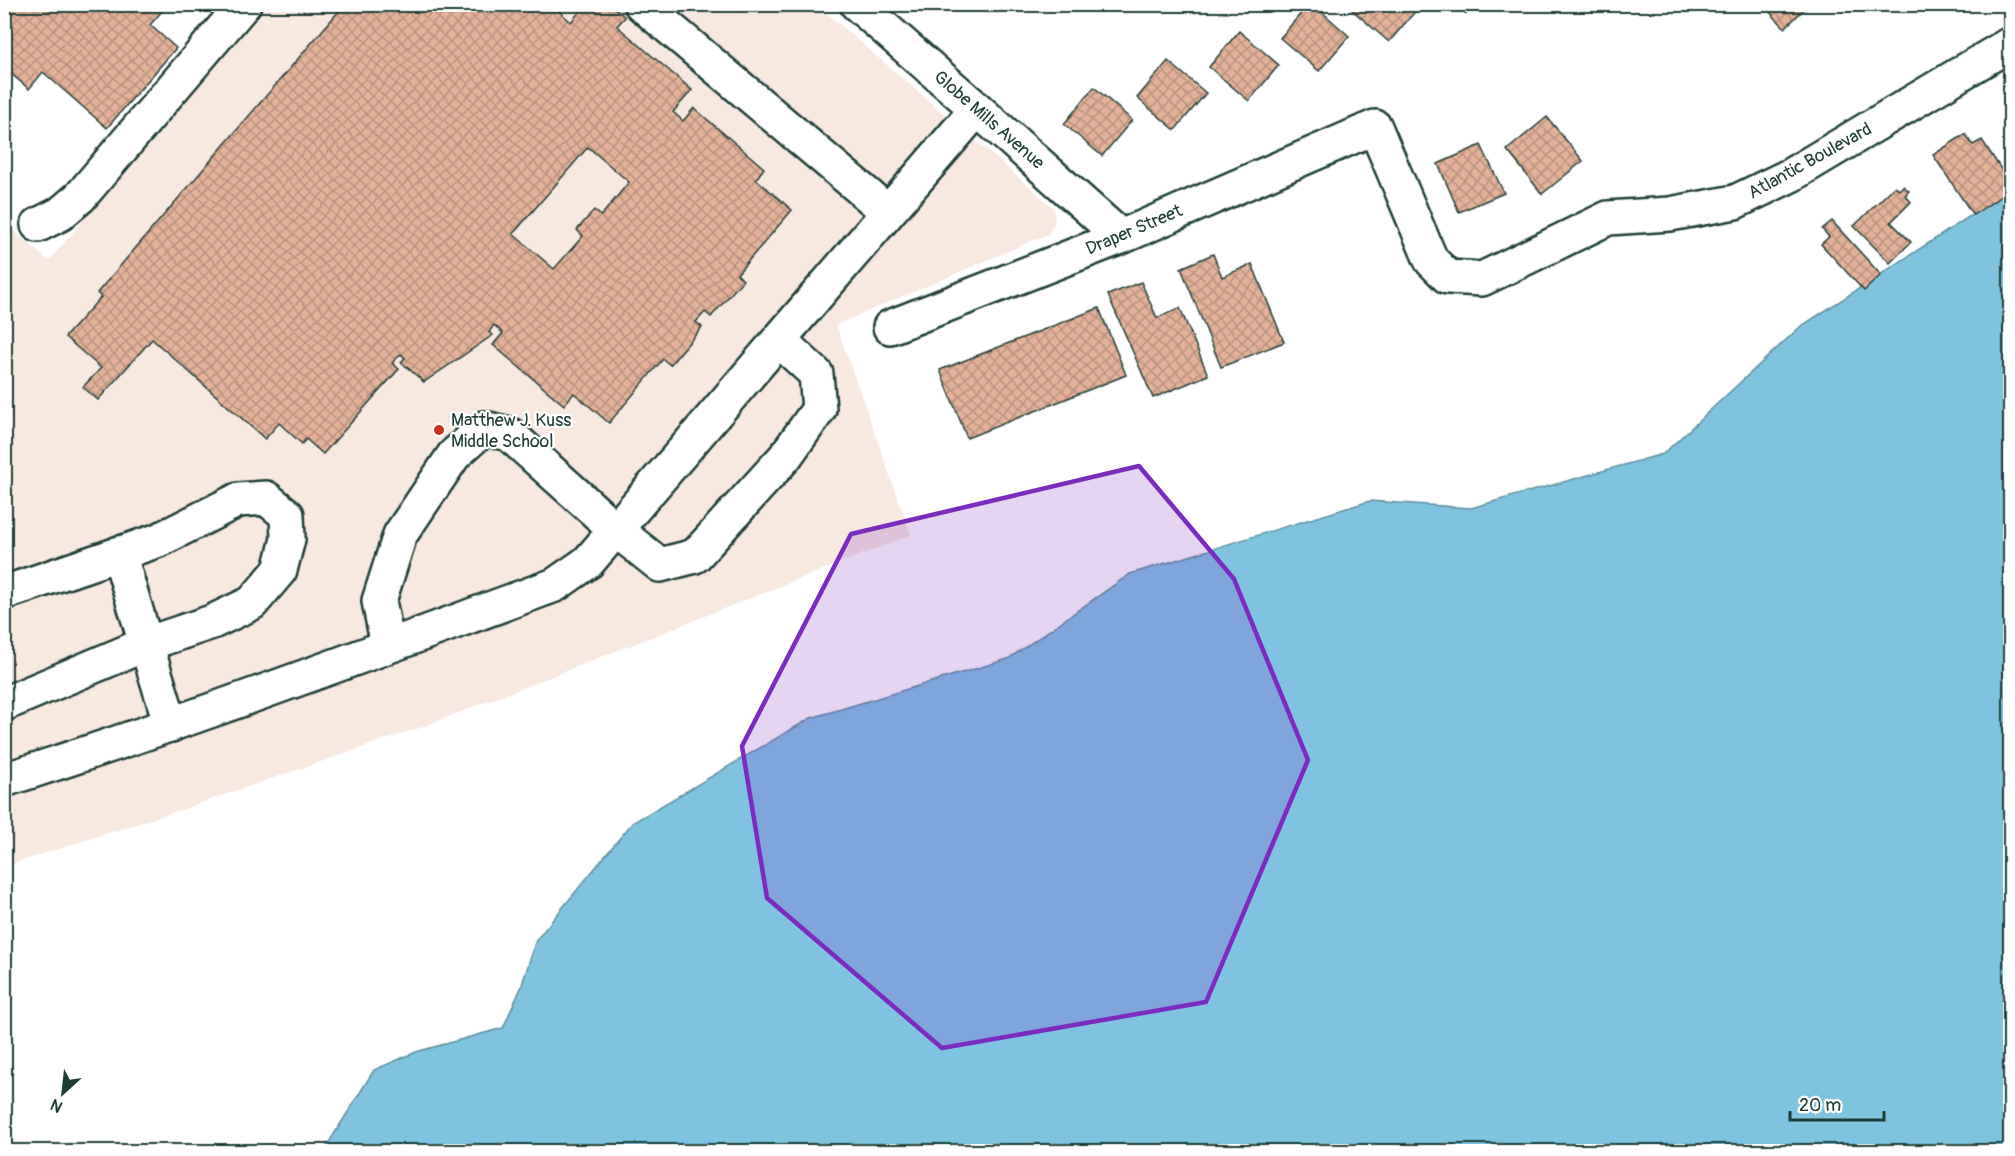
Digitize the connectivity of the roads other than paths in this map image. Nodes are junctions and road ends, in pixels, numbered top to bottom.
1 (244, 4) edge
2 (641, 4) edge
3 (859, 5) edge
4 (2010, 44) edge
5 (977, 108) junction
6 (1376, 127) joint
7 (888, 212) junction
8 (38, 225) dead end
9 (1121, 237) junction
10 (890, 327) dead end
11 (779, 340) junction
12 (616, 530) junction
13 (119, 554) junction
14 (4, 593) edge
15 (146, 644) junction
16 (388, 646) junction
17 (4, 704) edge
18 (171, 725) junction
19 (4, 780) edge

1 - 8 street
2 - 7 street
3 - 5 street, Globe Mills Avenue
4 - 6 street, Atlantic Boulevard
5 - 7 street
5 - 9 street, Globe Mills Avenue
6 - 9 street, Draper Street
7 - 11 street
9 - 10 street, Draper Street
11 - 12 street
11 - 12 street
12 - 16 street
12 - 16 street
13 - 14 street
13 - 15 street
13 - 15 street
15 - 17 street
15 - 18 street
16 - 18 street
18 - 19 street

